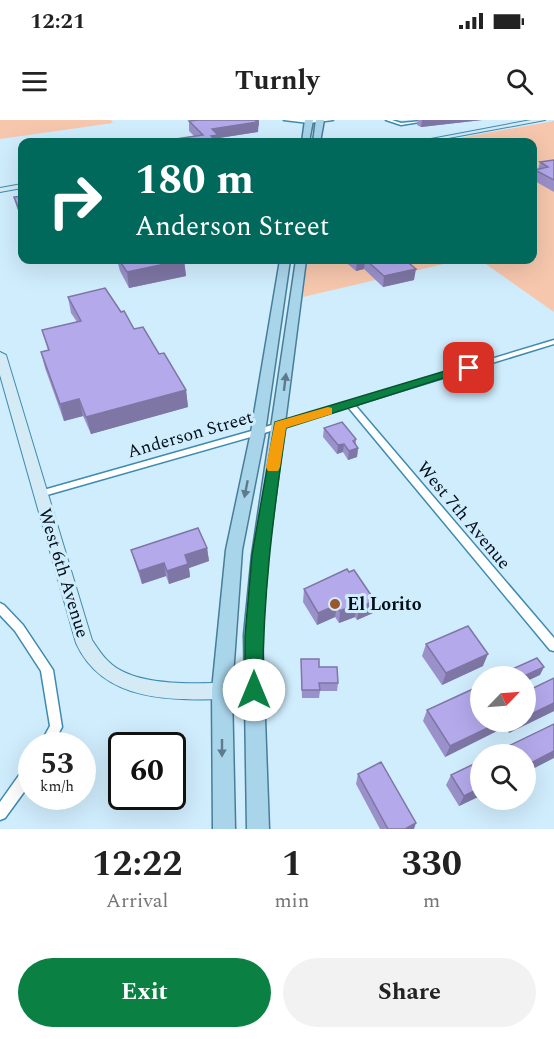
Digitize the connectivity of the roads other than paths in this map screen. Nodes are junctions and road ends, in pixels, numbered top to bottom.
1 (286, 120) edge
2 (331, 120) edge
3 (388, 120) edge
4 (430, 120) edge
5 (542, 120) edge
6 (309, 121) edge
7 (320, 121) edge
8 (306, 138) edge
9 (318, 138) edge
10 (441, 138) edge
11 (18, 187) edge
12 (0, 190) edge
13 (284, 264) edge
14 (300, 264) edge
15 (554, 342) edge
16 (0, 355) edge
17 (350, 404) junction
18 (280, 425) junction
19 (258, 432) junction
20 (40, 494) junction
21 (0, 608) edge
22 (554, 646) edge
23 (222, 690) junction
24 (254, 690) junction
25 (53, 732) edge
26 (18, 788) edge
27 (0, 813) edge
28 (224, 829) edge
29 (258, 829) edge

1 - 6 street
2 - 7 street
3 - 4 street
5 - 10 street
6 - 7 street
6 - 8 main road
7 - 9 main road
11 - 12 street
13 - 19 main road
18 -> 14 main road
15 - 17 street, Anderson Street
16 - 20 street, West 6th Avenue
17 - 18 street, Anderson Street
17 - 22 street, West 7th Avenue
18 - 19 street, Anderson Street
18 - 24 main road
19 - 20 street, Anderson Street
19 -> 23 main road
20 - 23 street, West 6th Avenue
21 - 25 street
23 - 24 street, West 6th Avenue
23 -> 28 main road
24 - 29 main road
26 - 27 street

